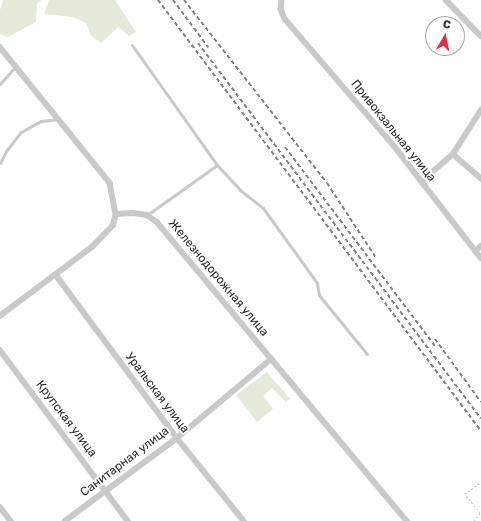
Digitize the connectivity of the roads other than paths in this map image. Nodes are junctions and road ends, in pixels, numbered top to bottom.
1 (282, 0) edge
2 (446, 0) edge
3 (481, 36) edge
4 (132, 45) dead end
5 (0, 47) edge
6 (15, 67) junction
7 (0, 84) edge
8 (481, 110) edge
9 (60, 118) junction
10 (453, 154) junction
11 (0, 163) edge
12 (217, 165) junction
13 (481, 178) edge
14 (421, 182) junction
15 (116, 214) junction
16 (147, 215) junction
17 (481, 246) edge
18 (475, 251) junction
19 (481, 258) edge
20 (56, 275) junction
21 (0, 316) edge
22 (0, 350) edge
23 (367, 354) dead end
24 (271, 359) junction
25 (177, 438) junction
26 (105, 491) junction
27 (0, 507) edge
28 (11, 521) edge
29 (65, 521) edge
30 (128, 521) edge
31 (244, 521) edge
32 (407, 521) edge

1 - 14 street, Привокзальная улица
2 - 3 street
4 - 12 lane
5 - 6 street
6 - 7 lane
6 - 9 street
8 - 10 street
9 - 11 lane
9 - 15 street
10 - 13 street
10 - 14 street
12 - 16 lane
12 - 23 lane
14 - 18 street, Привокзальная улица
15 - 16 street
15 - 20 street
16 - 24 street, Железнодорожная улица
17 - 18 street
18 - 19 street, Привокзальная улица
20 - 21 street
20 - 25 street, Уральская улица
22 - 26 street, Крупская улица
24 - 25 street, Санитарная улица
24 - 32 street, Железнодорожная улица
25 - 26 street, Санитарная улица
25 - 31 street, Уральская улица
26 - 29 street, Санитарная улица
26 - 30 street, Крупская улица
27 - 28 street

